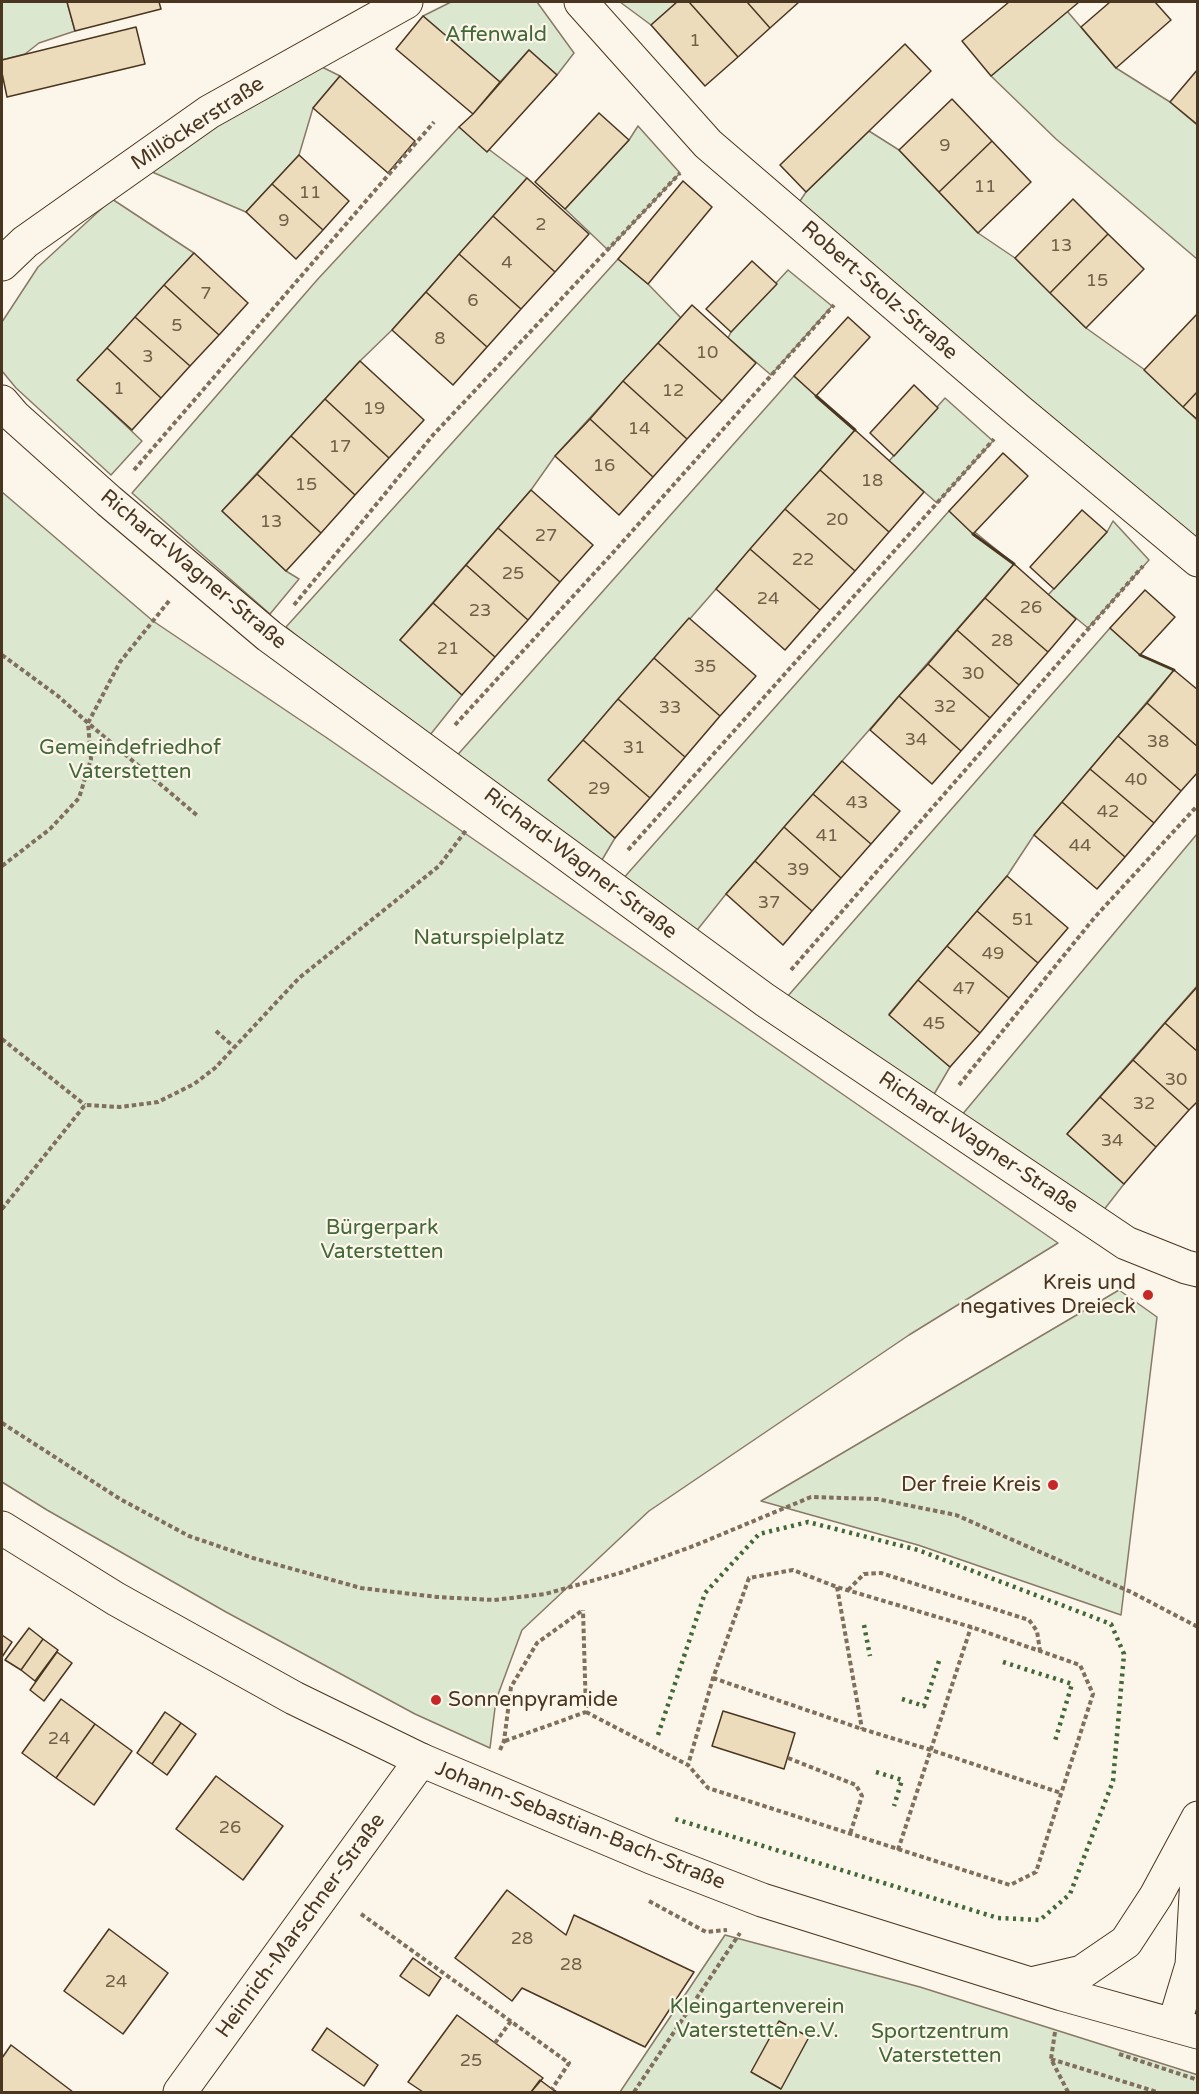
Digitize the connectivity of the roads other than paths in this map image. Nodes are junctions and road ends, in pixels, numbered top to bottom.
1 (406, 2) edge
2 (581, 2) edge
3 (2, 264) edge
4 (2, 402) edge
5 (1197, 560) edge
6 (1197, 1270) edge
7 (2, 1528) edge
8 (421, 1760) junction
9 (1197, 1818) edge
10 (1197, 1860) edge
11 (1031, 1984) junction
12 (1186, 2029) edge
13 (180, 2092) edge

1 - 3 street, Millöckerstraße
2 - 5 street, Robert-Stolz-Straße
4 - 6 street, Richard-Wagner-Straße
7 - 8 street, Johann-Sebastian-Bach-Straße
8 - 11 street, Johann-Sebastian-Bach-Straße
8 - 13 street, Heinrich-Marschner-Straße
9 - 11 street
10 - 12 street
11 - 12 street, Johann-Sebastian-Bach-Straße

